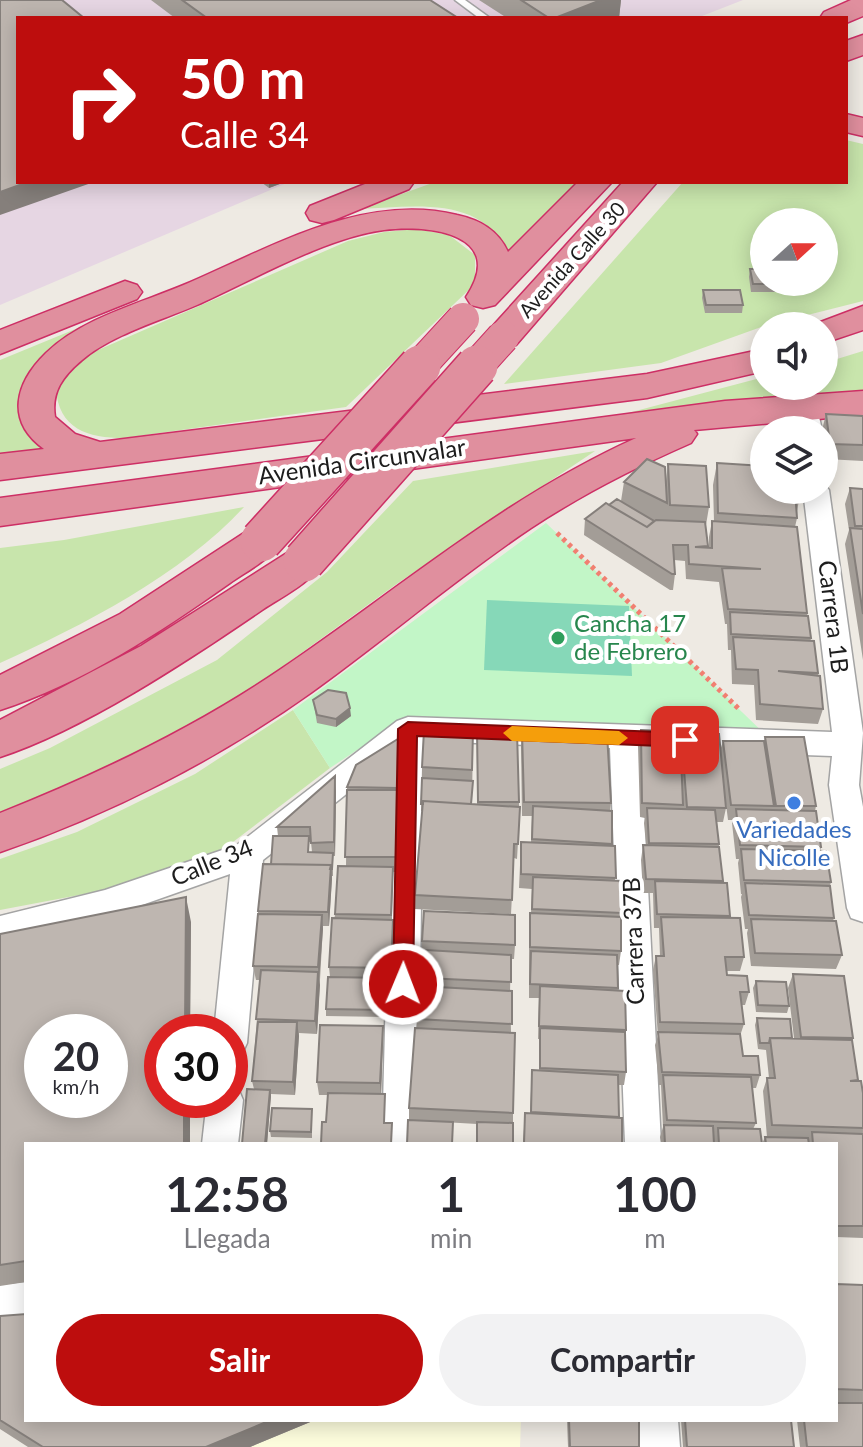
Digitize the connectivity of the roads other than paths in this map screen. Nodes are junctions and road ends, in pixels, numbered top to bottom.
1 (459, 0) edge
2 (863, 5) edge
3 (482, 16) edge
4 (838, 16) edge
5 (393, 184) edge
6 (594, 184) edge
7 (639, 184) edge
8 (490, 289) junction
9 (863, 317) edge
10 (838, 327) edge
11 (863, 339) edge
12 (0, 343) edge
13 (838, 344) edge
14 (750, 358) edge
15 (750, 363) edge
16 (722, 368) junction
17 (863, 403) edge
18 (725, 413) junction
19 (774, 416) edge
20 (814, 416) edge
21 (102, 454) junction
22 (0, 467) edge
23 (818, 504) edge
24 (0, 512) edge
25 (0, 693) edge
26 (408, 729) junction
27 (625, 738) junction
28 (0, 740) edge
29 (856, 744) edge
30 (0, 833) edge
31 (248, 854) junction
32 (863, 908) edge
33 (0, 930) edge
34 (233, 1014) edge
35 (223, 1118) edge
36 (220, 1142) edge
37 (400, 1142) edge
38 (643, 1142) edge
39 (24, 1301) edge
40 (0, 1304) edge
41 (658, 1422) edge
42 (660, 1447) edge

1 - 3 lane
2 - 4 highway
5 - 12 highway
6 - 8 highway, Avenida Calle 30
7 - 28 highway, Avenida Calle 30, bridge
8 - 21 highway
8 - 25 highway, Avenida Calle 30, bridge
9 - 10 highway
11 - 13 highway
14 - 16 highway
15 - 16 highway
16 - 21 highway, Avenida Circunvalar
17 - 20 highway, Avenida Circunvalar
18 - 19 highway, Avenida Circunvalar
18 - 24 highway, Avenida Circunvalar
18 - 30 highway
21 - 22 highway, Avenida Circunvalar
23 - 29 street, Carrera 1B
26 - 27 street
26 - 31 street, Calle 34
26 - 37 street
27 - 29 street
27 - 38 street, Carrera 37B
29 - 32 street, Carrera 1B
31 - 33 street, Calle 34
31 - 34 street
35 - 36 street
39 - 40 street
41 - 42 street

